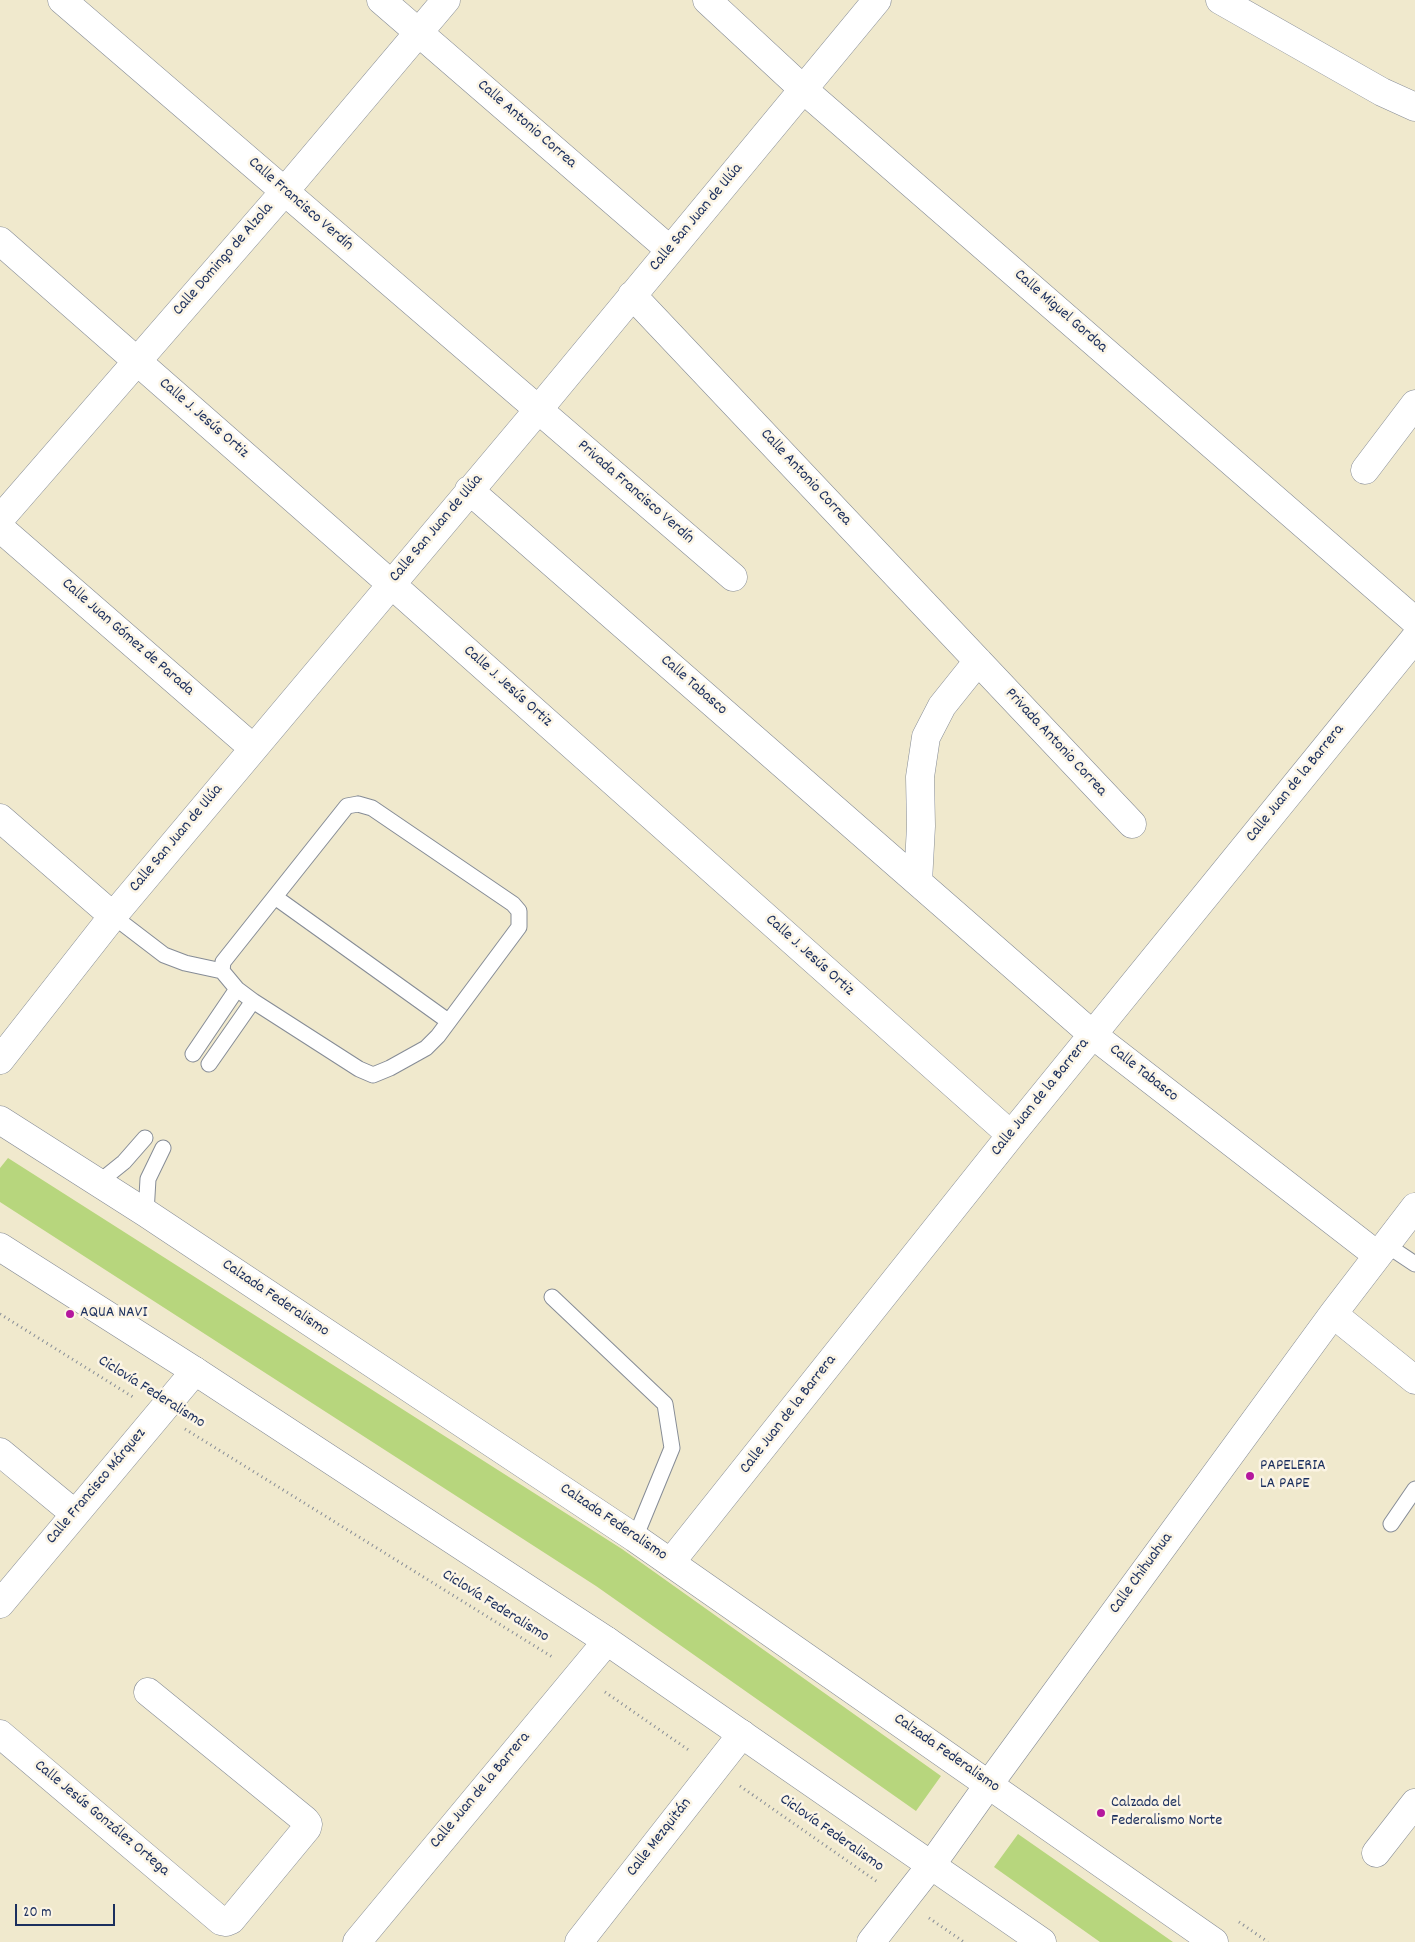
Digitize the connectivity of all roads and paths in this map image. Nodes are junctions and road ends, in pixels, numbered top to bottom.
1 (62, 0) edge
2 (382, 0) edge
3 (446, 0) edge
4 (707, 0) edge
5 (877, 0) edge
6 (1220, 0) edge
7 (418, 32) junction
8 (804, 90) junction
9 (1415, 107) edge
10 (284, 192) junction
11 (0, 241) edge
12 (670, 250) junction
13 (632, 295) junction
14 (136, 360) junction
15 (1415, 404) edge
16 (538, 410) junction
17 (1365, 470) dead end
18 (469, 490) junction
19 (0, 519) edge
20 (0, 528) edge
21 (733, 577) dead end
22 (391, 584) junction
23 (1415, 621) edge
24 (1415, 638) edge
25 (978, 661) junction
26 (253, 748) junction
27 (0, 818) edge
28 (1132, 824) dead end
29 (918, 882) junction
30 (275, 897) junction
31 (113, 916) junction
32 (222, 971) junction
33 (237, 989) junction
34 (253, 1001) junction
35 (448, 1021) junction
36 (1093, 1035) junction
37 (193, 1054) dead end
38 (0, 1060) edge
39 (209, 1064) dead end
40 (0, 1120) edge
41 (1011, 1136) junction
42 (145, 1138) dead end
43 (164, 1148) dead end
44 (98, 1182) junction
45 (1415, 1207) edge
46 (146, 1213) junction
47 (0, 1247) edge
48 (1381, 1250) junction
49 (1415, 1264) edge
50 (552, 1297) dead end
51 (0, 1314) edge
52 (1333, 1314) junction
53 (195, 1371) junction
54 (1415, 1380) edge
55 (160, 1413) junction
56 (0, 1452) edge
57 (1415, 1489) edge
58 (75, 1514) junction
59 (1390, 1524) dead end
60 (635, 1538) junction
61 (671, 1562) junction
62 (0, 1604) edge
63 (607, 1641) junction
64 (579, 1674) junction
65 (148, 1692) dead end
66 (0, 1734) edge
67 (742, 1734) junction
68 (715, 1768) junction
69 (989, 1784) junction
70 (1415, 1803) edge
71 (1376, 1853) dead end
72 (932, 1864) junction
73 (904, 1900) junction
74 (357, 1942) edge
75 (579, 1942) edge
76 (871, 1942) edge
77 (964, 1942) edge
78 (1042, 1942) edge
79 (1214, 1942) edge

1 - 10 street, Calle Francisco Verdín
2 - 7 street, Calle Antonio Correa
3 - 7 street, Calle Domingo de Alzola
4 - 8 street, Calle Miguel Gordoa
5 - 8 street, Calle San Juan de Ulúa
6 - 9 street
7 - 10 street, Calle Domingo de Alzola
7 - 12 street, Calle Antonio Correa
8 - 12 street, Calle San Juan de Ulúa
8 - 23 street, Calle Miguel Gordoa
10 - 14 street, Calle Domingo de Alzola
10 - 16 street, Calle Francisco Verdín
11 - 14 street, Calle J. Jesús Ortiz
12 - 13 street, Calle San Juan de Ulúa
13 - 16 street, Calle San Juan de Ulúa
13 - 25 street, Calle Antonio Correa
14 - 19 street, Calle Domingo de Alzola
14 - 22 street, Calle J. Jesús Ortiz
15 - 17 street
16 - 18 street, Calle San Juan de Ulúa
16 - 21 street, Privada Francisco Verdín
18 - 22 street, Calle San Juan de Ulúa
18 - 29 street, Calle Tabasco
20 - 26 street, Calle Juan Gómez de Parada
22 - 26 street, Calle San Juan de Ulúa
22 - 41 street, Calle J. Jesús Ortiz
24 - 36 street, Calle Juan de la Barrera
25 - 28 street, Privada Antonio Correa
25 - 29 street
26 - 31 street, Calle San Juan de Ulúa
27 - 31 street
29 - 36 street, Calle Tabasco
30 - 32 lane
30 - 35 lane
30 - 35 lane
31 - 32 lane
31 - 38 street, Calle San Juan de Ulúa
32 - 33 lane
33 - 34 lane
33 - 37 lane
34 - 35 lane
34 - 39 lane
36 - 41 street, Calle Juan de la Barrera
36 - 48 street, Calle Tabasco
40 - 44 street, Calzada Federalismo
41 - 61 street, Calle Juan de la Barrera
42 - 44 lane
43 - 46 lane
44 - 46 street, Calzada Federalismo
45 - 48 street, Calle Chihuahua
46 - 60 street, Calzada Federalismo
47 - 53 street
48 - 49 lane
48 - 52 street, Calle Chihuahua
50 - 60 lane
51 - 55 path, Ciclovía Federalismo
52 - 54 street
52 - 69 street, Calle Chihuahua
53 - 55 street, Calle Francisco Márquez
53 - 63 street
55 - 58 street, Calle Francisco Márquez
55 - 64 path, Ciclovía Federalismo
56 - 58 street
57 - 59 lane
58 - 62 street, Calle Francisco Márquez
60 - 61 street, Calzada Federalismo
61 - 69 street, Calzada Federalismo
63 - 64 street, Calle Juan de la Barrera
63 - 67 street
64 - 68 path, Ciclovía Federalismo
64 - 74 street, Calle Juan de la Barrera
65 - 66 street, Calle Jesús González Ortega
67 - 68 street, Calle Mezquitán
67 - 72 street
68 - 73 path, Ciclovía Federalismo
68 - 75 street, Calle Mezquitán
69 - 72 street, Calle Chihuahua
69 - 79 street, Calzada Federalismo
70 - 71 street
72 - 73 street, Calle Chihuahua
72 - 78 street
73 - 76 street, Calle Chihuahua
73 - 77 path, Ciclovía Federalismo

